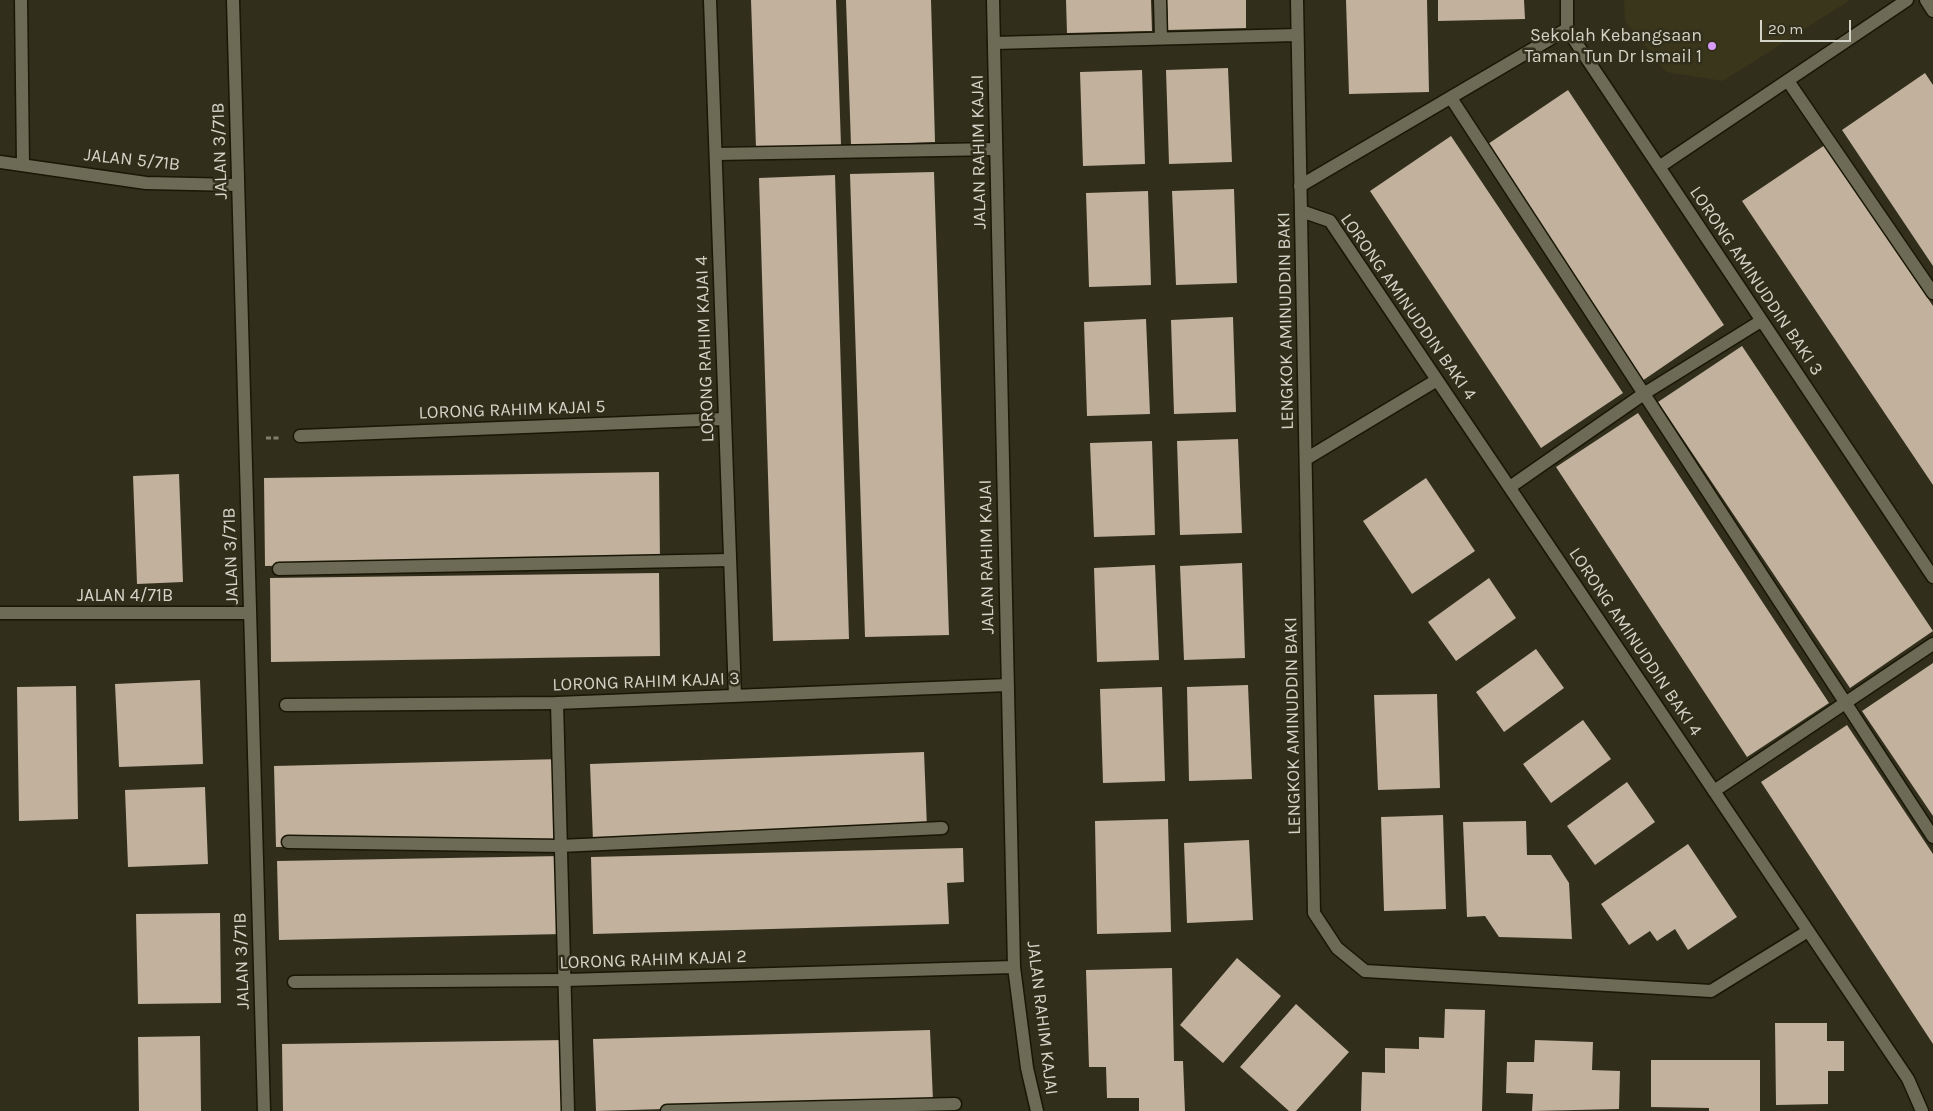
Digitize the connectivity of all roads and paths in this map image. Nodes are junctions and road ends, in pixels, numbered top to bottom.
1 (21, 0) edge
2 (233, 0) edge
3 (710, 0) edge
4 (993, 0) edge
5 (1160, 0) edge
6 (1297, 0) edge
7 (1567, 0) edge
8 (1907, 0) edge
9 (1926, 0) edge
10 (1933, 11) edge
11 (1567, 29) junction
12 (1298, 35) junction
13 (1161, 38) junction
14 (994, 43) junction
15 (1788, 81) junction
16 (1451, 98) junction
17 (996, 149) junction
18 (716, 154) junction
19 (0, 162) edge
20 (24, 164) junction
21 (1659, 167) junction
22 (238, 185) junction
23 (1300, 186) junction
24 (1301, 211) junction
25 (1933, 293) edge
26 (1761, 320) junction
27 (1437, 380) junction
28 (1645, 393) junction
29 (725, 419) junction
30 (300, 436) joint
31 (246, 440) junction
32 (1306, 459) junction
33 (1510, 487) junction
34 (730, 560) junction
35 (280, 569) dead end
36 (1933, 577) edge
37 (0, 613) edge
38 (250, 613) junction
39 (1933, 644) edge
40 (1008, 685) junction
41 (735, 696) junction
42 (557, 703) junction
43 (1845, 703) junction
44 (286, 705) dead end
45 (1714, 791) junction
46 (942, 828) dead end
47 (1933, 837) edge
48 (288, 842) dead end
49 (560, 846) junction
50 (1808, 931) junction
51 (1014, 967) junction
52 (566, 980) junction
53 (294, 982) dead end
54 (956, 1104) dead end
55 (264, 1111) edge
56 (568, 1111) edge
57 (666, 1111) edge
58 (1037, 1111) edge
59 (1922, 1111) edge

1 - 20 street
2 - 22 street, JALAN 3/71B
3 - 18 street, LORONG RAHIM KAJAI 4
4 - 14 street, JALAN RAHIM KAJAI
5 - 13 street
6 - 12 street, LENGKOK AMINUDDIN BAKI
7 - 11 street
8 - 15 street
9 - 10 street
11 - 16 street
11 - 21 street, LORONG AMINUDDIN BAKI 3
12 - 13 street
12 - 23 street, LENGKOK AMINUDDIN BAKI
13 - 14 street
14 - 17 street, JALAN RAHIM KAJAI
15 - 21 street
15 - 25 street
16 - 23 street
16 - 28 street
17 - 18 street
17 - 40 street, JALAN RAHIM KAJAI
18 - 29 street, LORONG RAHIM KAJAI 4
19 - 20 street, JALAN 5/71B
20 - 22 street, JALAN 5/71B
21 - 26 street, LORONG AMINUDDIN BAKI 3
22 - 31 street, JALAN 3/71B
23 - 24 street, LENGKOK AMINUDDIN BAKI
24 - 27 street, LORONG AMINUDDIN BAKI 4
24 - 32 street, LENGKOK AMINUDDIN BAKI
26 - 28 street
26 - 36 street, LORONG AMINUDDIN BAKI 3
27 - 32 street
27 - 33 street, LORONG AMINUDDIN BAKI 4
28 - 33 street
28 - 43 street
29 - 30 street, LORONG RAHIM KAJAI 5
29 - 34 street, LORONG RAHIM KAJAI 4
30 - 31 path
31 - 38 street, JALAN 3/71B
32 - 50 street, LENGKOK AMINUDDIN BAKI
33 - 45 street, LORONG AMINUDDIN BAKI 4
34 - 35 street
34 - 41 street, LORONG RAHIM KAJAI 4
37 - 38 street, JALAN 4/71B
38 - 55 street, JALAN 3/71B
39 - 43 street
40 - 41 street, LORONG RAHIM KAJAI 3
40 - 51 street, JALAN RAHIM KAJAI
41 - 42 street, LORONG RAHIM KAJAI 3
42 - 44 street, LORONG RAHIM KAJAI 3
42 - 49 street
43 - 45 street
43 - 47 street
45 - 50 street, LORONG AMINUDDIN BAKI 4
46 - 49 street
48 - 49 street
49 - 52 street
50 - 59 street, LORONG AMINUDDIN BAKI 4
51 - 52 street, LORONG RAHIM KAJAI 2
51 - 58 street, JALAN RAHIM KAJAI
52 - 53 street, LORONG RAHIM KAJAI 2
52 - 56 street
54 - 57 street

